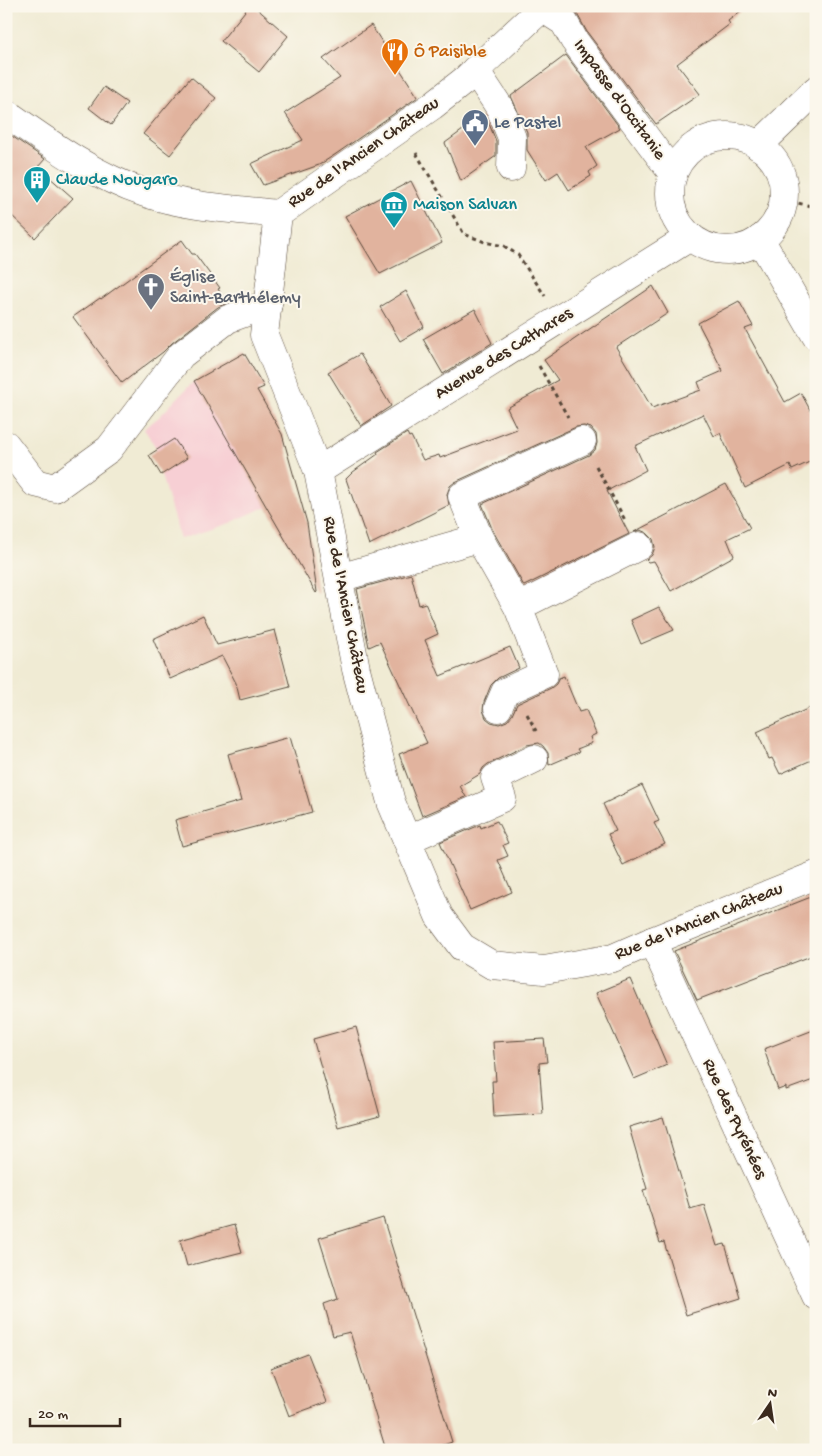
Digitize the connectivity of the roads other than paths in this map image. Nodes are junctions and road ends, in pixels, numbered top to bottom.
1 (542, 7) edge
2 (475, 70) junction
3 (816, 90) edge
4 (6, 113) edge
5 (758, 146) junction
6 (511, 168) dead end
7 (673, 174) junction
8 (278, 214) junction
9 (690, 237) junction
10 (760, 239) junction
11 (268, 304) junction
12 (816, 336) edge
13 (582, 441) road end
14 (6, 445) edge
15 (318, 471) junction
16 (479, 538) junction
17 (638, 546) road end
18 (339, 578) junction
19 (518, 607) junction
20 (498, 708) road end
21 (534, 758) road end
22 (407, 840) junction
23 (816, 875) edge
24 (652, 941) junction
25 (816, 1296) edge

1 - 2 street, Rue de l'Ancien Château
1 - 7 street, Impasse d'Occitanie
2 - 6 street
2 - 8 street, Rue de l'Ancien Château
3 - 5 street
4 - 8 street
5 - 7 street
5 - 10 street
7 - 9 street
8 - 11 street, Rue de l'Ancien Château
9 - 10 street
9 - 15 street, Avenue des Cathares
10 - 12 street
11 - 14 street
11 - 15 street, Rue de l'Ancien Château
13 - 16 street
15 - 18 street, Rue de l'Ancien Château
16 - 18 street
16 - 19 street
17 - 19 street
18 - 22 street, Rue de l'Ancien Château
19 - 20 street
21 - 22 street
22 - 24 street, Rue de l'Ancien Château
23 - 24 street, Rue de l'Ancien Château
24 - 25 street, Rue des Pyrénées

